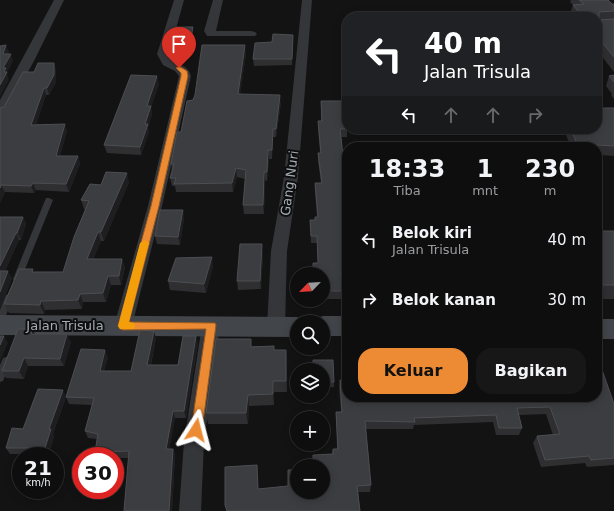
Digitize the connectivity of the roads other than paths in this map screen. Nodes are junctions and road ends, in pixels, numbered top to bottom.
1 (59, 0) edge
2 (179, 0) edge
3 (218, 0) edge
4 (307, 0) edge
5 (251, 34) dead end
6 (0, 111) edge
7 (49, 200) dead end
8 (10, 325) edge
9 (211, 325) junction
10 (123, 326) junction
11 (330, 326) edge
12 (342, 326) edge
13 (287, 327) edge
14 (602, 329) edge
15 (614, 329) edge
16 (10, 351) edge
17 (0, 378) edge
18 (190, 511) edge

1 - 6 street
2 - 10 street
3 - 5 street
4 - 13 street, Gang Nuri
7 - 8 lane
8 - 10 street, Jalan Trisula
9 - 10 street, Jalan Trisula
9 - 13 street, Jalan Trisula
9 - 18 street
11 - 12 street
14 - 15 street
16 - 17 lane

